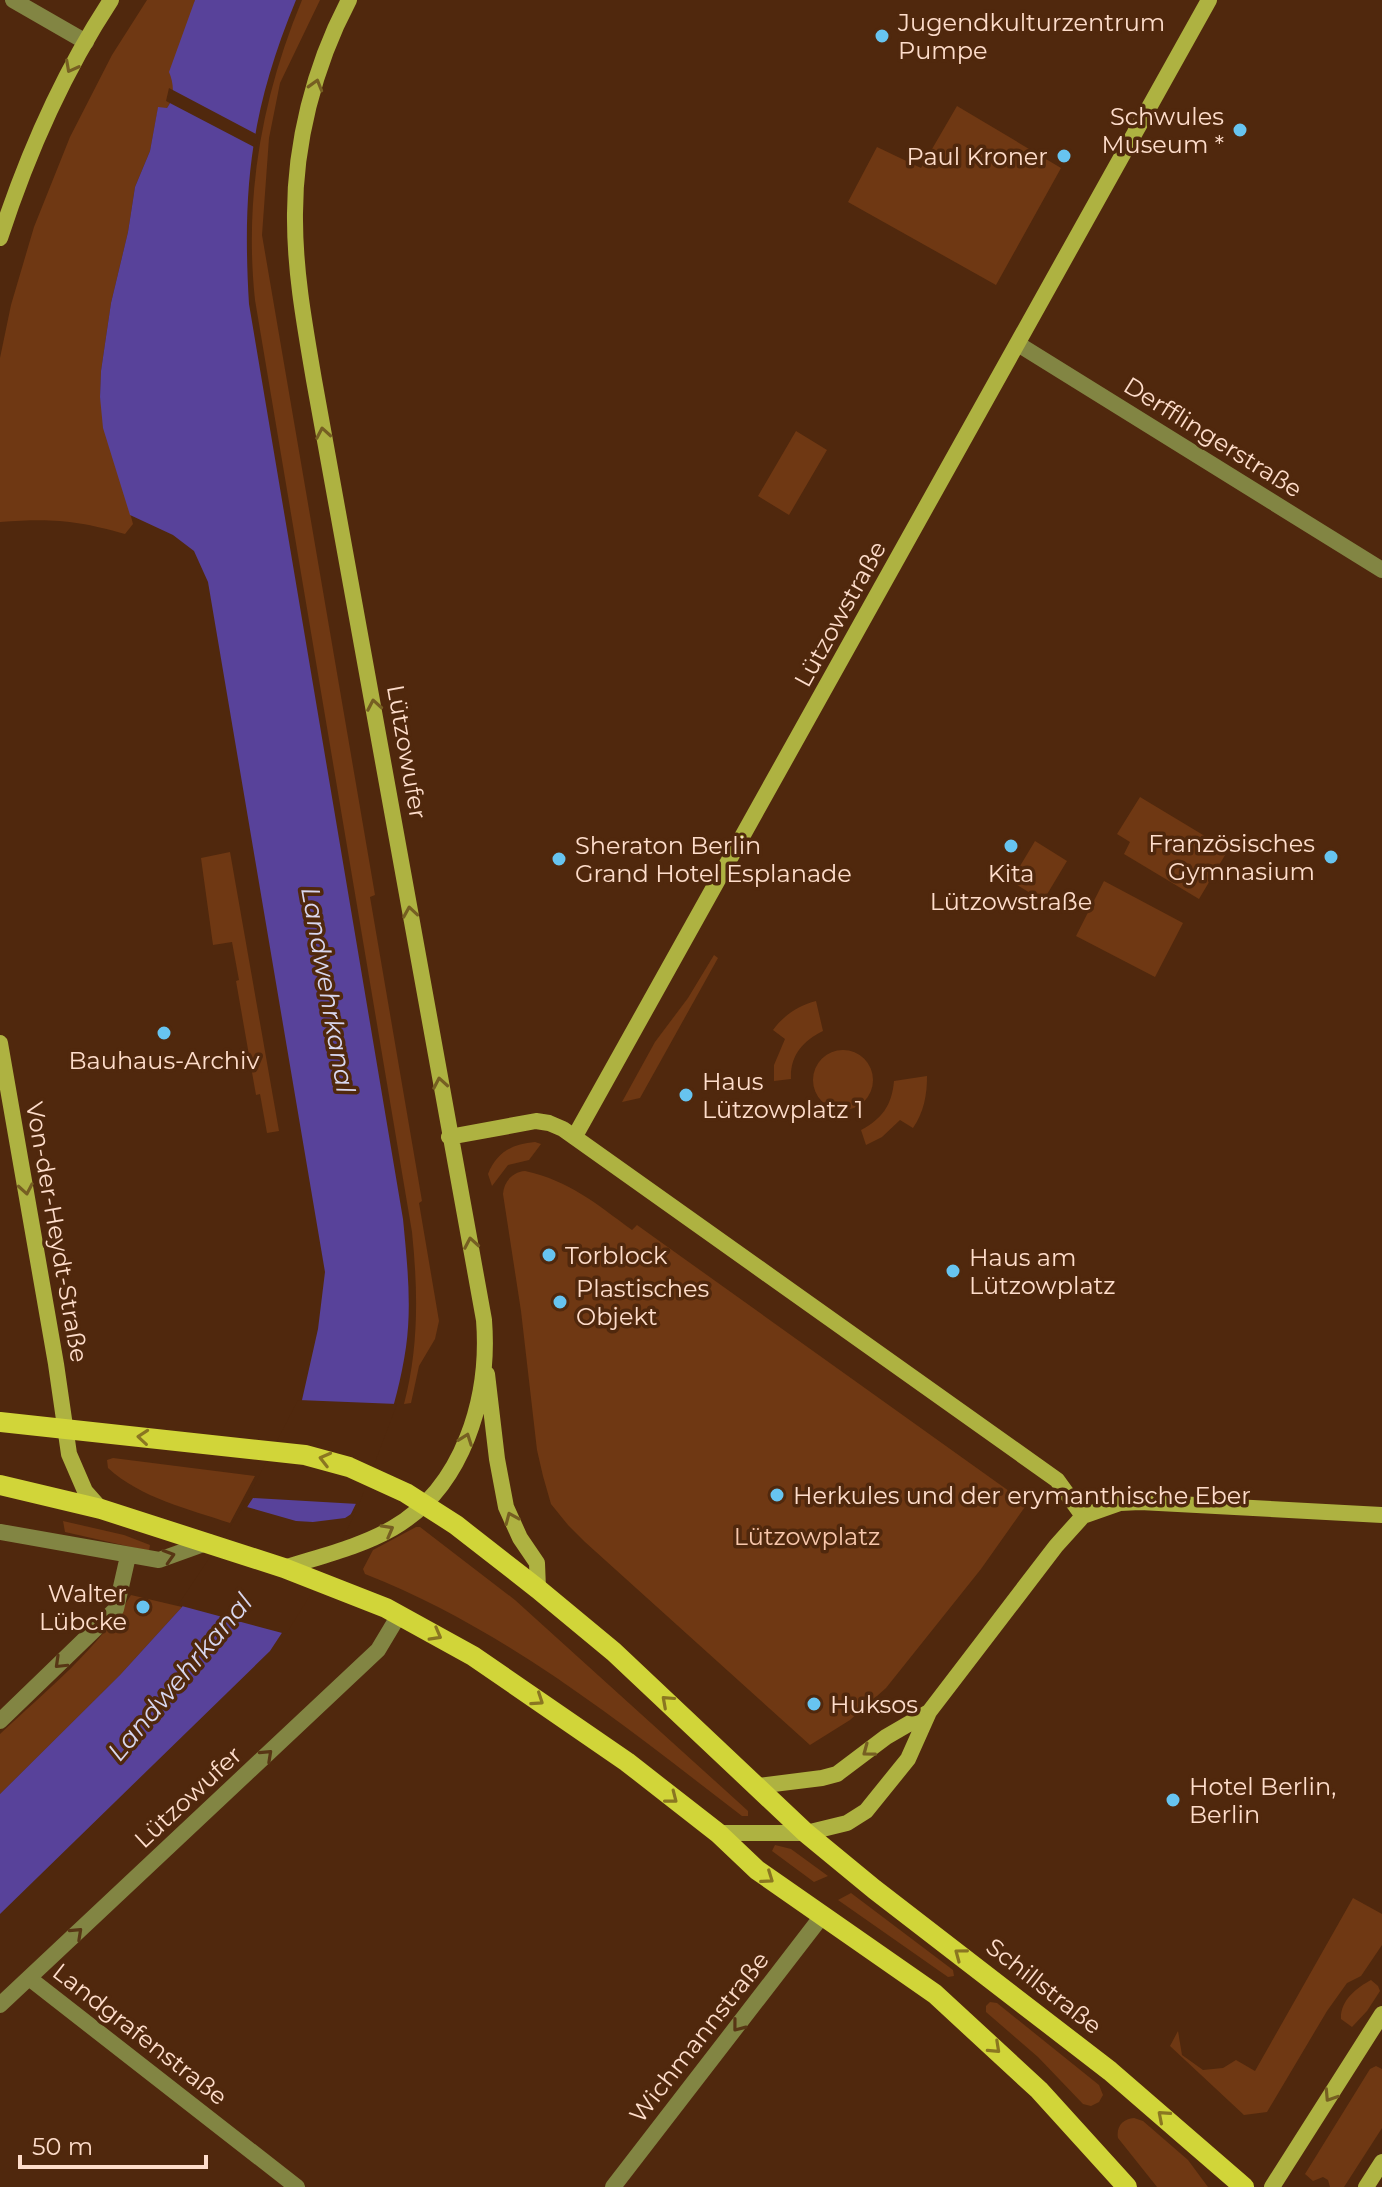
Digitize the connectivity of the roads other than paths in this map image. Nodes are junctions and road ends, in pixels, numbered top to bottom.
1 (13, 0) edge
2 (111, 0) edge
3 (349, 0) edge
4 (1209, 0) edge
5 (86, 42) junction
6 (0, 238) edge
7 (1018, 344) junction
8 (1382, 570) edge
9 (0, 1043) edge
10 (575, 1136) junction
11 (449, 1137) junction
12 (486, 1361) junction
13 (2, 1421) edge
14 (64, 1429) junction
15 (0, 1485) edge
16 (424, 1504) junction
17 (101, 1509) junction
18 (1382, 1515) edge
19 (1083, 1516) junction
20 (0, 1532) edge
21 (212, 1544) junction
22 (128, 1556) junction
23 (284, 1568) junction
24 (538, 1589) junction
25 (399, 1615) junction
26 (929, 1712) junction
27 (0, 1721) edge
28 (758, 1786) junction
29 (718, 1833) junction
30 (806, 1833) junction
31 (822, 1916) junction
32 (29, 1978) junction
33 (0, 2005) edge
34 (1382, 2014) edge
35 (1375, 2041) edge
36 (1382, 2162) edge
37 (297, 2187) edge
38 (613, 2187) edge
39 (1127, 2187) edge
40 (1244, 2187) edge
41 (1272, 2187) edge
42 (1366, 2187) edge

1 - 5 street
2 - 5 street
11 -> 3 street, Lützowufer
4 - 7 street, Lützowstraße
5 -> 6 street
7 - 8 street, Derfflingerstraße
7 - 10 street, Lützowstraße
9 -> 14 street, Von-der-Heydt-Straße
10 - 11 street
10 - 19 street
12 -> 11 street, Lützowufer
16 -> 12 street, Lützowufer
24 -> 12 street
13 - 14 main road
16 -> 14 main road
14 - 17 street, Von-der-Heydt-Straße
15 - 17 main road
23 -> 16 street, Lützowufer
16 - 24 main road
17 - 21 main road
18 - 19 street
19 - 26 street
20 - 22 street
22 -> 21 street
21 - 23 main road
22 -> 27 street
23 - 25 main road
28 -> 24 main road
25 -> 29 main road
32 -> 25 street, Lützowufer
26 -> 28 street
26 - 30 street
28 - 30 main road
29 - 30 street
29 -> 31 main road
40 -> 30 main road, Schillstraße
31 -> 38 street, Wichmannstraße
31 -> 39 main road
32 - 33 street, Lützowufer
32 - 37 street, Landgrafenstraße
34 - 35 street
35 -> 41 street
36 - 42 street

